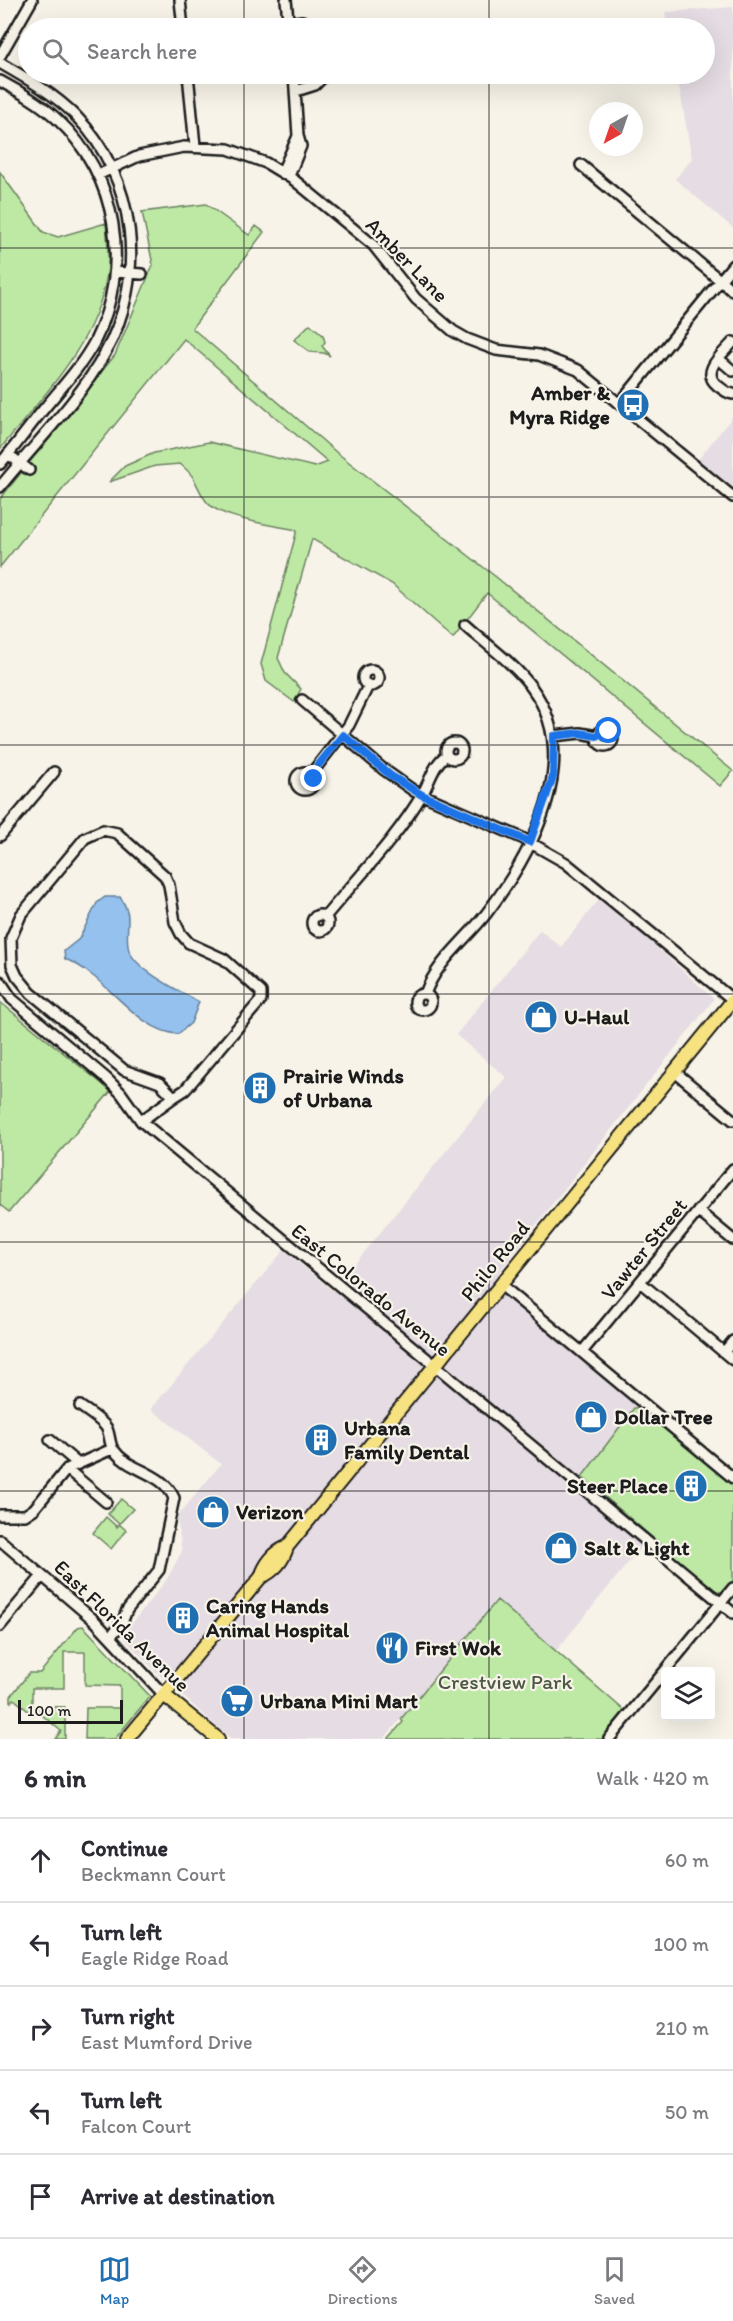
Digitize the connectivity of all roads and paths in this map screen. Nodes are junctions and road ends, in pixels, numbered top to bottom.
1 (32, 0) edge
2 (180, 0) edge
3 (286, 0) edge
4 (22, 18) edge
5 (182, 18) edge
6 (288, 18) edge
7 (18, 24) edge
8 (0, 56) edge
9 (0, 63) edge
10 (18, 74) edge
11 (0, 81) edge
12 (34, 84) edge
13 (189, 84) edge
14 (295, 84) edge
15 (317, 84) edge
16 (296, 91) junction
17 (195, 146) junction
18 (581, 165) dead end
19 (112, 169) junction
20 (286, 174) junction
21 (98, 175) junction
22 (733, 265) edge
23 (115, 272) junction
24 (131, 273) junction
25 (142, 274) dead end
26 (721, 280) junction
27 (733, 291) edge
28 (733, 342) edge
29 (719, 359) junction
30 (733, 371) edge
31 (733, 394) edge
32 (620, 403) junction
33 (8, 454) junction
34 (20, 463) junction
35 (0, 464) edge
36 (29, 470) dead end
37 (0, 487) edge
38 (733, 497) edge
39 (465, 625) dead end
40 (368, 686) dead end
41 (302, 700) dead end
42 (343, 735) junction
43 (554, 736) junction
44 (597, 736) dead end
45 (447, 755) dead end
46 (54, 772) dead end
47 (311, 774) dead end
48 (422, 795) junction
49 (0, 836) edge
50 (530, 842) junction
51 (325, 916) dead end
52 (0, 981) edge
53 (425, 994) dead end
54 (733, 1000) edge
55 (675, 1072) junction
56 (174, 1097) junction
57 (733, 1120) edge
58 (141, 1121) junction
59 (733, 1169) edge
60 (698, 1211) junction
61 (733, 1240) edge
62 (640, 1282) junction
63 (501, 1285) junction
64 (733, 1341) edge
65 (724, 1352) junction
66 (582, 1353) junction
67 (733, 1360) edge
68 (435, 1366) junction
69 (80, 1406) dead end
70 (50, 1440) dead end
71 (112, 1449) junction
72 (77, 1463) junction
73 (67, 1470) junction
74 (733, 1478) edge
75 (106, 1502) dead end
76 (0, 1515) edge
77 (0, 1540) edge
78 (42, 1575) junction
79 (733, 1588) edge
80 (721, 1603) junction
81 (733, 1613) edge
82 (0, 1626) edge
83 (110, 1638) junction
84 (164, 1695) junction
85 (127, 1739) edge
86 (218, 1739) edge
87 (609, 1739) edge

1 - 4 street
2 - 5 street
3 - 6 street
7 - 8 street
9 - 10 street
11 - 21 street
12 - 19 street
13 - 17 street
14 - 16 street
15 - 16 street
16 - 20 street
17 - 19 street, Amber Lane
17 - 20 street, Amber Lane
18 - 26 street
19 - 21 street, Amber Lane
19 - 24 street
20 - 32 street, Amber Lane
21 - 23 street
22 - 26 street
23 - 24 street
23 - 33 street
24 - 25 street
24 - 34 street
26 - 27 street
26 - 32 street
28 - 29 street
29 - 30 street
29 - 31 street
32 - 38 street, Amber Lane
33 - 34 street
33 - 35 street
34 - 36 street
34 - 37 street
39 - 43 street
40 - 42 street
41 - 42 street
42 - 47 street
42 - 48 street
43 - 44 street
43 - 50 street
45 - 48 street
46 - 49 street
48 - 50 street
48 - 51 street
50 - 53 street
50 - 54 street
52 - 58 street, East Colorado Avenue
54 - 55 main road, Philo Road
55 - 57 street
55 - 63 main road, Philo Road
56 - 56 street
56 - 58 street
58 - 68 street, East Colorado Avenue
59 - 60 street, Vawter Street
60 - 61 street
60 - 62 street, Vawter Street
62 - 65 street
62 - 66 street, Vawter Street
63 - 66 street
63 - 68 main road, Philo Road
64 - 65 street
65 - 67 street
66 - 74 street
68 - 80 street, East Colorado Avenue
68 - 84 main road, Philo Road
69 - 71 street
70 - 72 street
71 - 72 street
71 - 83 street
72 - 73 street
73 - 75 street
73 - 76 street
77 - 78 street, East Florida Avenue
78 - 82 street
78 - 83 street, East Florida Avenue
79 - 80 street
80 - 81 street, East Colorado Avenue
80 - 87 street
83 - 84 street, East Florida Avenue
84 - 85 main road, Philo Road
84 - 86 main road, East Florida Avenue

